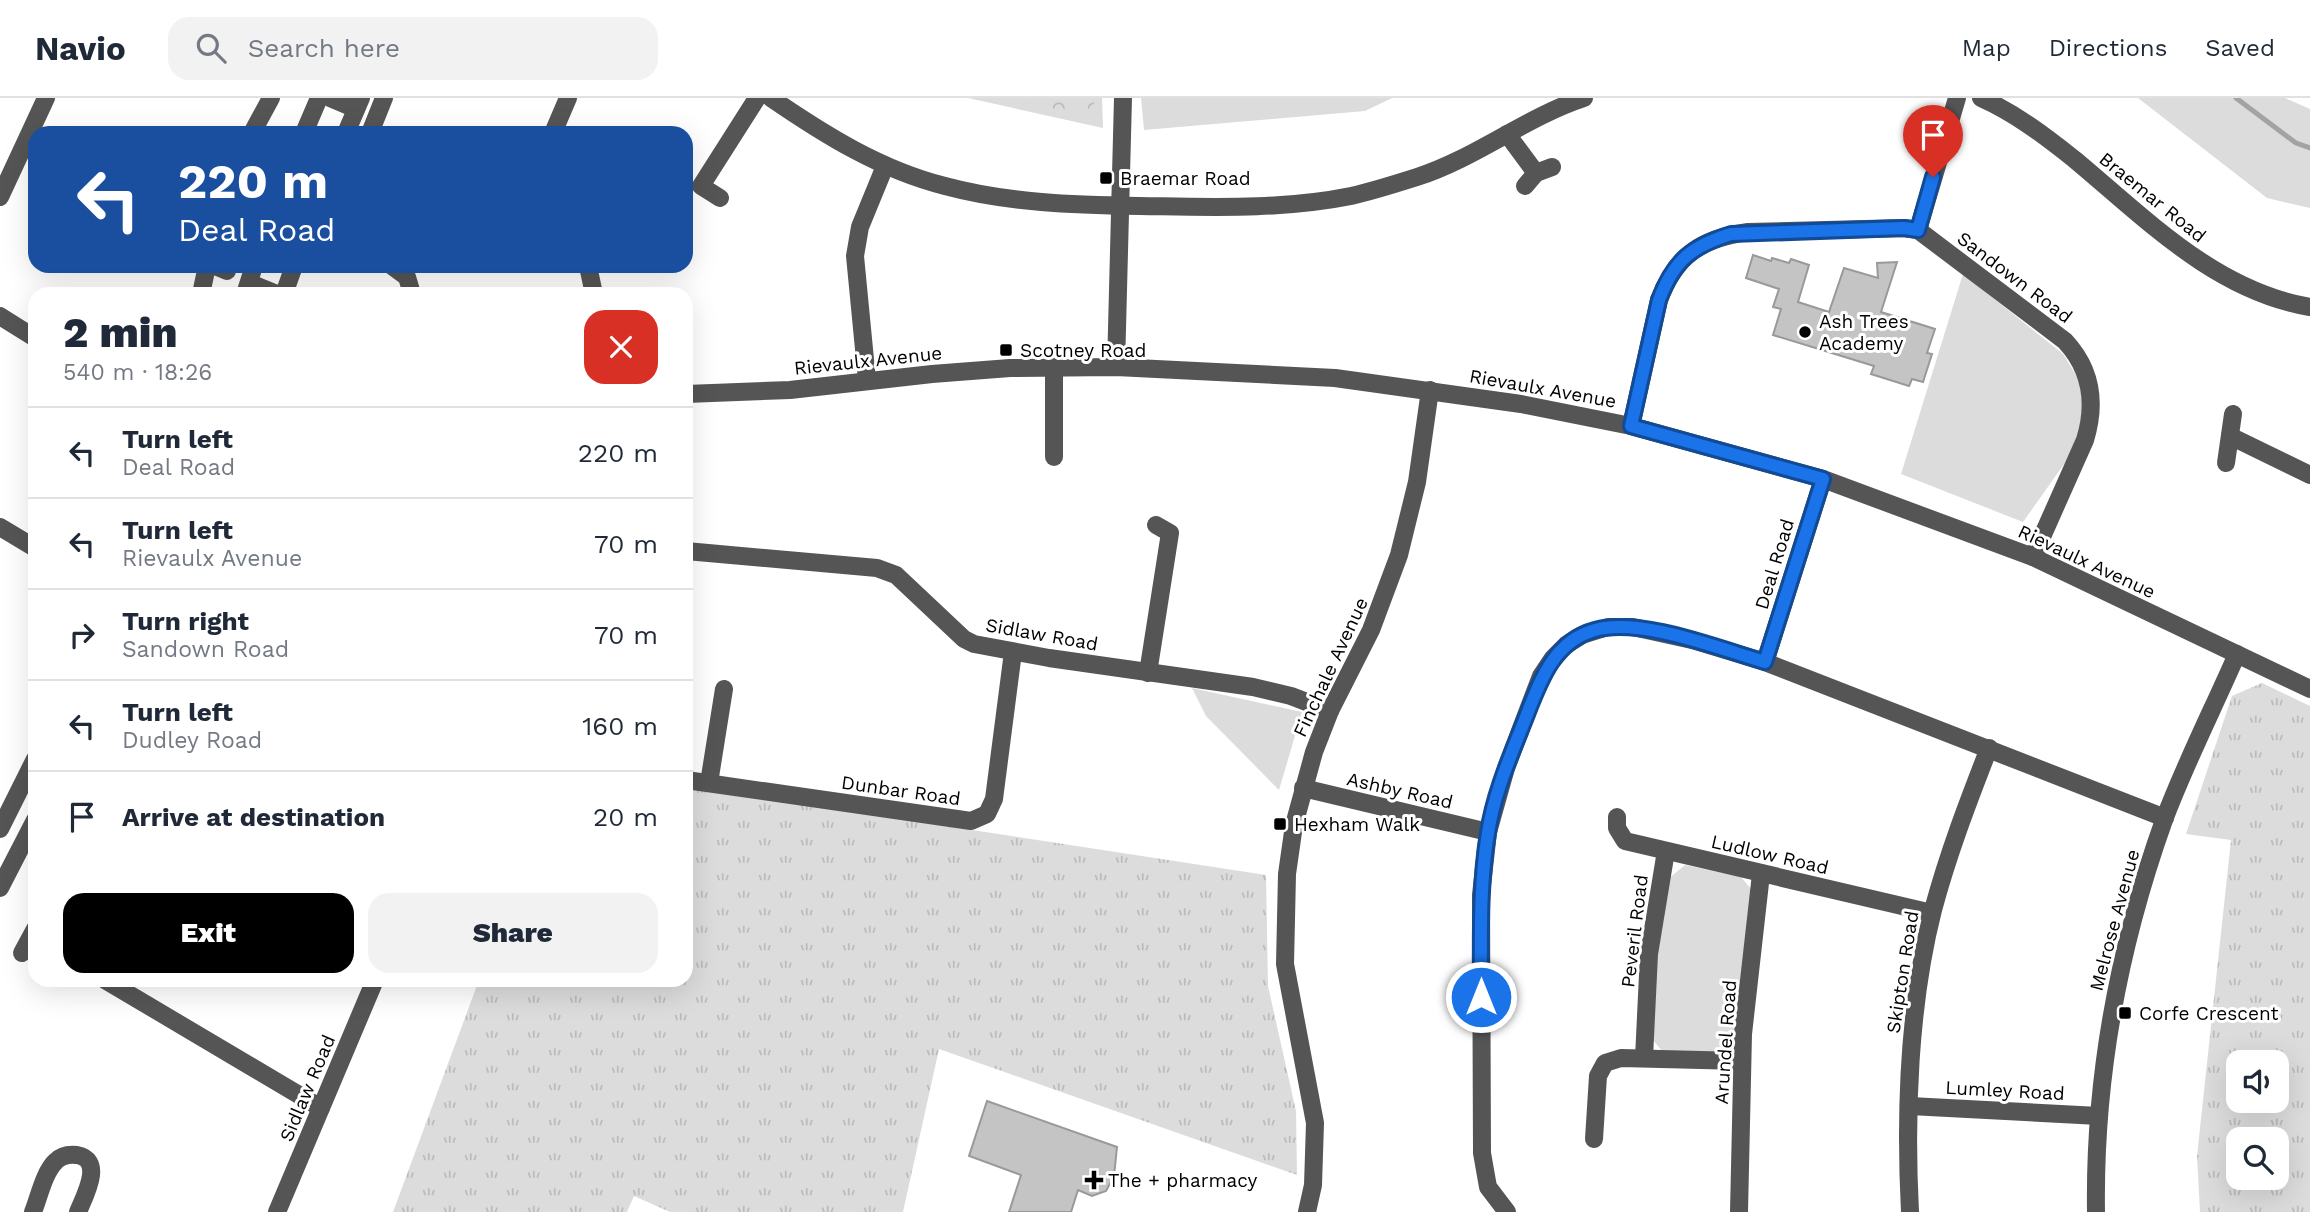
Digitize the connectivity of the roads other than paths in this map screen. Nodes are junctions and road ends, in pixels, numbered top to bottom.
1 (46, 98) edge
2 (271, 98) edge
3 (319, 98) edge
4 (330, 98) edge
5 (384, 98) edge
6 (568, 98) edge
7 (757, 98) edge
8 (771, 98) edge
9 (1123, 98) edge
10 (1584, 98) edge
11 (1956, 98) edge
12 (1980, 98) edge
13 (358, 104) edge
14 (33, 126) edge
15 (256, 126) edge
16 (307, 126) edge
17 (349, 126) edge
18 (373, 126) edge
19 (556, 126) edge
20 (1507, 134) junction
21 (28, 137) edge
22 (885, 166) junction
23 (1538, 175) dead end
24 (0, 197) edge
25 (720, 198) dead end
26 (1120, 206) junction
27 (1918, 230) junction
28 (2310, 307) edge
29 (0, 316) edge
30 (28, 334) edge
31 (1054, 367) junction
32 (1116, 368) junction
33 (867, 380) junction
34 (1430, 390) junction
35 (693, 394) edge
36 (2233, 414) dead end
37 (1631, 426) junction
38 (2230, 436) junction
39 (1054, 457) dead end
40 (2226, 463) dead end
41 (2310, 475) edge
42 (1823, 479) junction
43 (1156, 525) dead end
44 (0, 527) edge
45 (28, 544) edge
46 (693, 552) edge
47 (2033, 557) junction
48 (1013, 652) junction
49 (2237, 654) junction
50 (1765, 662) junction
51 (1148, 673) junction
52 (724, 689) dead end
53 (2310, 689) edge
54 (1330, 711) junction
55 (1989, 748) junction
56 (28, 773) edge
57 (693, 781) edge
58 (709, 783) junction
59 (1303, 789) junction
60 (1617, 817) dead end
61 (2165, 818) junction
62 (0, 829) edge
63 (1488, 832) junction
64 (28, 834) edge
65 (1666, 851) junction
66 (1761, 874) junction
67 (0, 888) edge
68 (1932, 913) junction
69 (28, 944) edge
70 (22, 953) dead end
71 (117, 987) edge
72 (372, 987) edge
73 (1644, 1058) junction
74 (1741, 1061) junction
75 (1910, 1105) junction
76 (321, 1108) junction
77 (2099, 1116) junction
78 (1594, 1139) dead end
79 (33, 1212) edge
80 (78, 1212) edge
81 (277, 1212) edge
82 (1307, 1212) edge
83 (1507, 1212) edge
84 (1739, 1212) edge
85 (1910, 1212) edge
86 (2096, 1212) edge

1 - 14 street
2 - 15 street
3 - 16 street
4 - 13 street
5 - 18 street
6 - 19 street
7 - 25 street
8 - 22 street
9 - 26 street
10 - 20 street
11 - 27 street
12 - 28 street, Braemar Road
13 - 17 street
20 - 23 street
20 - 26 street
21 - 24 street
22 - 26 street
22 - 33 street
26 - 32 street
27 - 37 street
27 - 47 street, Sandown Road
29 - 30 street
31 - 32 street, Rievaulx Avenue
31 - 33 street, Rievaulx Avenue
31 - 39 street
32 - 34 street, Rievaulx Avenue
33 - 35 street, Rievaulx Avenue
34 - 37 street, Rievaulx Avenue
34 - 54 street, Finchale Avenue
36 - 38 street
37 - 42 street, Rievaulx Avenue
38 - 40 street
38 - 41 street
42 - 47 street, Rievaulx Avenue
42 - 50 street, Deal Road
43 - 51 street
44 - 45 street
46 - 48 street, Sidlaw Road
47 - 49 street, Rievaulx Avenue
48 - 51 street, Sidlaw Road
48 - 58 street, Dunbar Road
49 - 53 street, Rievaulx Avenue
49 - 61 street, Melrose Avenue
50 - 55 street
50 - 63 street
51 - 54 street, Sidlaw Road
52 - 58 street
54 - 59 street, Finchale Avenue
55 - 61 street
55 - 68 street, Skipton Road
56 - 62 street
57 - 58 street, Dunbar Road
59 - 63 street, Ashby Road
59 - 82 street, Finchale Avenue
60 - 65 street, Ludlow Road
61 - 77 street, Melrose Avenue
63 - 83 street
64 - 67 street
65 - 66 street, Ludlow Road
65 - 73 street, Peveril Road
66 - 68 street, Ludlow Road
66 - 74 street, Arundel Road
68 - 75 street, Skipton Road
69 - 70 street
71 - 76 street
72 - 76 street, Sidlaw Road
73 - 74 street
73 - 78 street
74 - 84 street, Arundel Road
75 - 77 street, Lumley Road
75 - 85 street, Skipton Road
76 - 81 street, Sidlaw Road
77 - 86 street, Melrose Avenue
79 - 80 street

